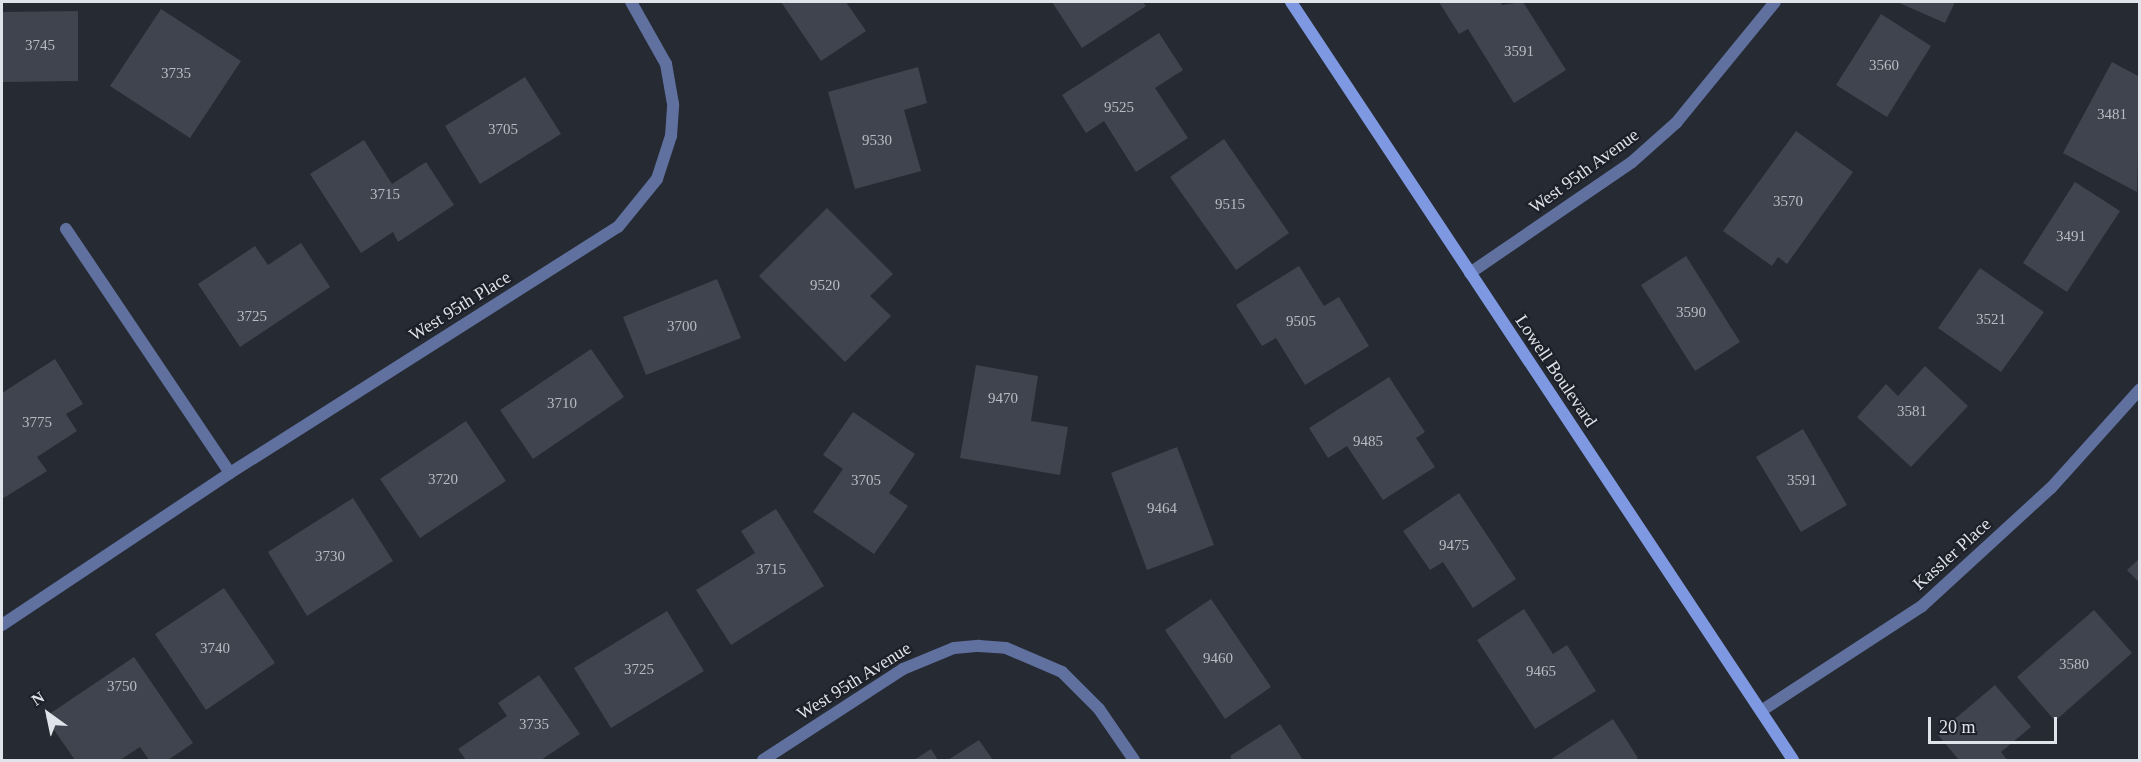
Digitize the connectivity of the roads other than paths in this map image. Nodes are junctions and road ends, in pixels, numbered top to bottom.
1 (631, 2) edge
2 (1291, 2) edge
3 (1775, 2) edge
4 (66, 229) dead end
5 (1470, 273) junction
6 (2139, 389) edge
7 (230, 473) junction
8 (2, 625) edge
9 (1761, 711) junction
10 (763, 760) edge
11 (1134, 760) edge
12 (1793, 760) edge

1 - 7 street, West 95th Place
2 - 5 street, Lowell Boulevard
3 - 5 street, West 95th Avenue
4 - 7 street
5 - 9 street, Lowell Boulevard
6 - 9 street, Kassler Place
7 - 8 street, West 95th Place
9 - 12 street, Lowell Boulevard
10 - 11 street, West 95th Avenue

